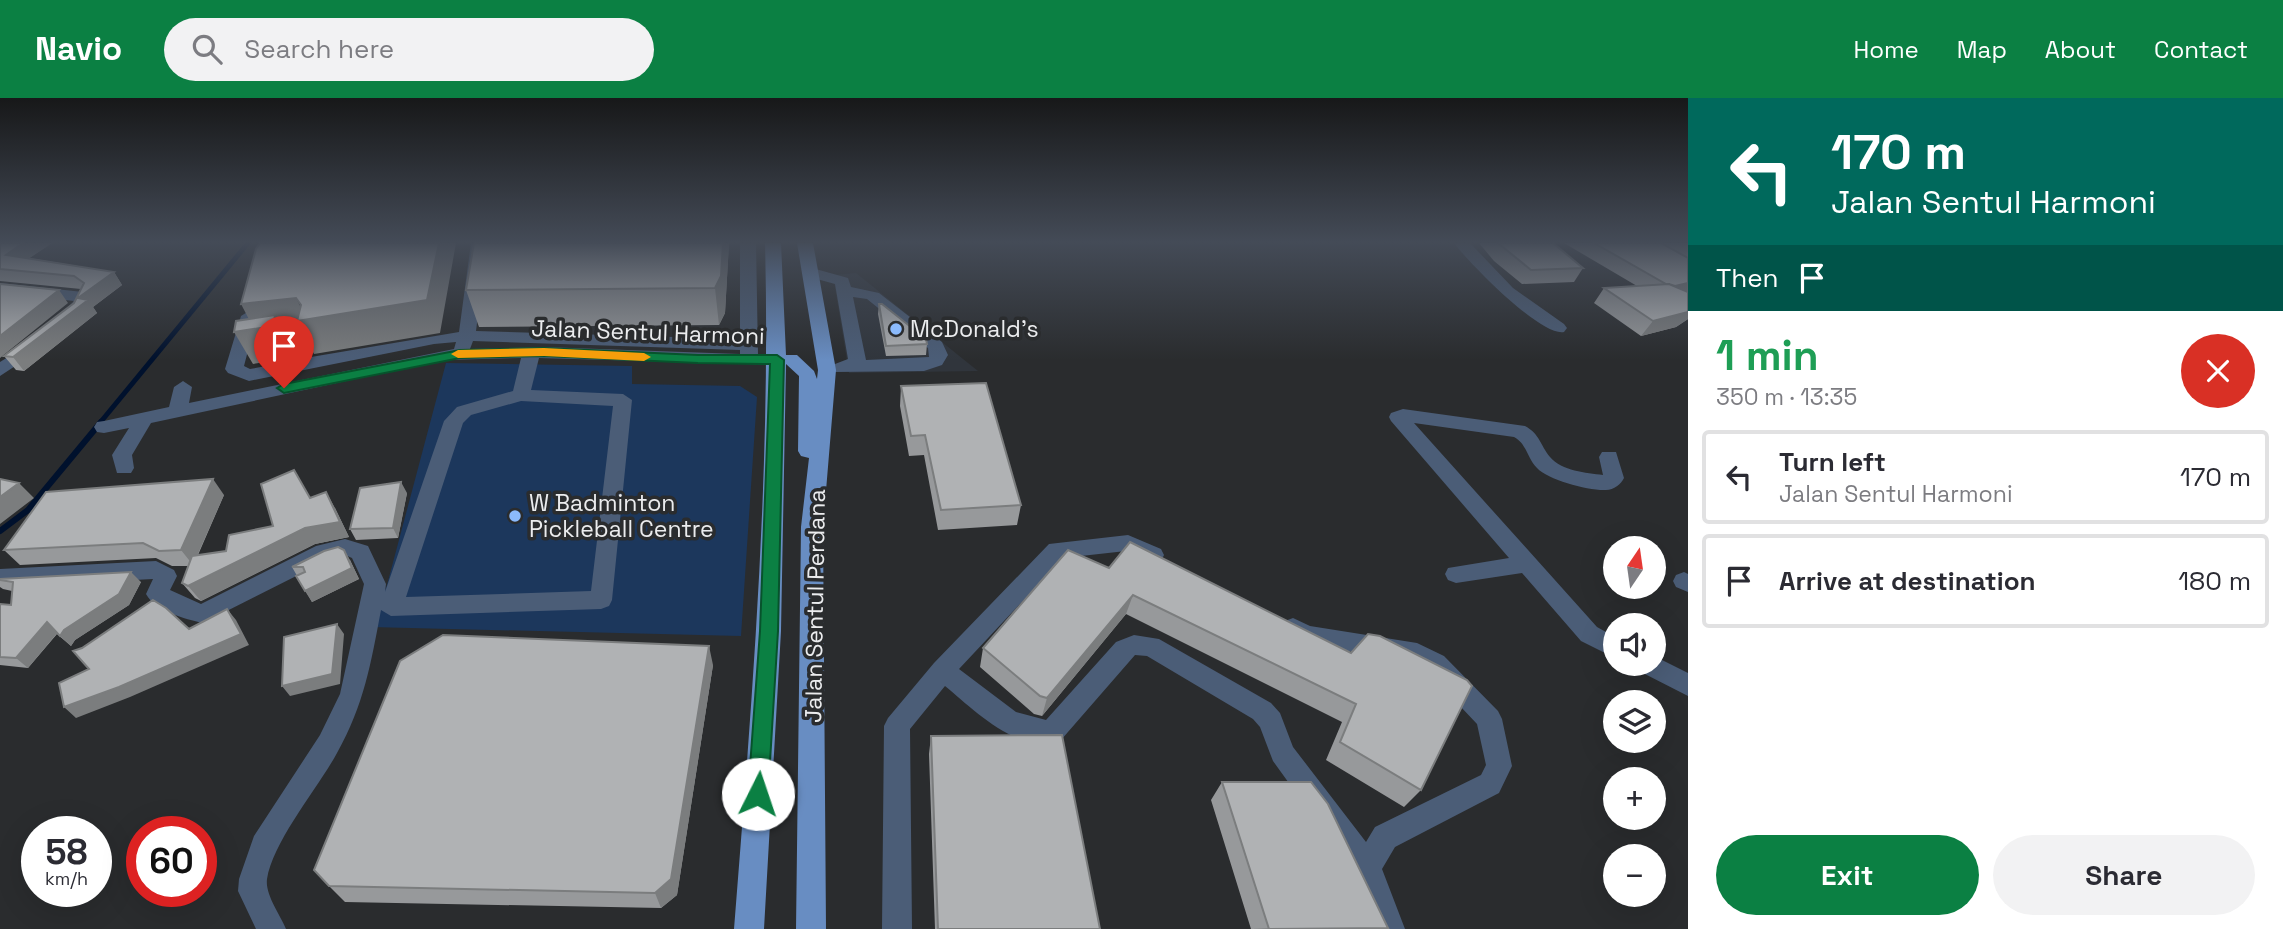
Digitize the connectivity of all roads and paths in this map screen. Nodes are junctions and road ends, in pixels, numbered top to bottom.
1 (474, 282) edge
2 (748, 282) edge
3 (777, 282) edge
4 (813, 282) edge
5 (813, 282) edge
6 (842, 282) edge
7 (1499, 282) edge
8 (0, 288) edge
9 (845, 292) junction
10 (255, 298) edge
11 (59, 324) edge
12 (1558, 328) dead end
13 (467, 336) junction
14 (41, 339) edge
15 (239, 348) junction
16 (531, 352) junction
17 (749, 352) junction
18 (460, 354) junction
19 (784, 359) junction
20 (301, 364) junction
21 (851, 366) junction
22 (0, 370) edge
23 (827, 370) junction
24 (183, 387) dead end
25 (521, 395) junction
26 (178, 410) junction
27 (144, 419) junction
28 (104, 427) dead end
29 (1609, 457) dead end
30 (124, 468) dead end
31 (811, 527) junction
32 (1526, 564) junction
33 (1176, 567) edge
34 (1456, 575) dead end
35 (0, 578) edge
36 (1270, 616) edge
37 (1603, 642) edge
38 (943, 670) junction
39 (1666, 673) edge
40 (1688, 685) edge
41 (1367, 867) junction
42 (271, 929) edge
43 (749, 929) edge
44 (811, 929) edge
45 (897, 929) edge
46 (1390, 929) edge

1 - 13 street
2 - 17 street
3 - 19 main road, Jalan Sentul Perdana
4 - 19 main road
5 - 23 main road, Jalan Sentul Perdana
6 - 9 street
7 - 12 street
8 - 11 street
9 - 21 street
9 - 21 street
10 - 15 street
13 - 17 street
13 - 18 street
13 - 20 street
14 - 22 street
15 - 20 street
15 - 20 street
16 - 17 street, Jalan Sentul Harmoni
16 - 18 street, Jalan Sentul Harmoni
16 - 25 street
17 - 19 street, Jalan Sentul Harmoni
18 - 26 street, Jalan Sentul Harmoni
19 - 31 main road
19 - 43 main road, Jalan Sentul Perdana
21 - 23 street
23 - 31 main road, Jalan Sentul Perdana
24 - 26 street
25 - 25 street
26 - 27 street, Jalan Sentul Harmoni
27 - 28 street, Jalan Sentul Harmoni
27 - 30 street
29 - 32 street
31 - 44 main road, Jalan Sentul Perdana
32 - 34 street
32 - 37 street
33 - 38 street
35 - 42 street
36 - 41 street
38 - 41 street
38 - 45 street
39 - 40 street
41 - 46 street

